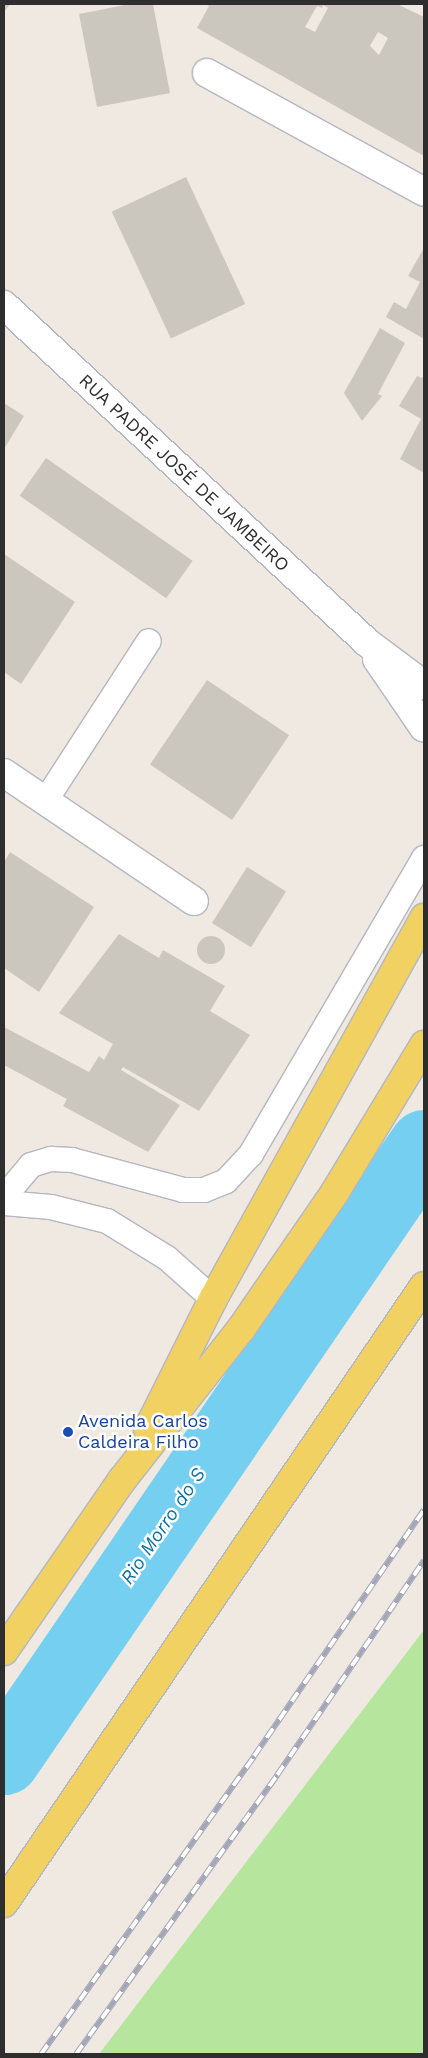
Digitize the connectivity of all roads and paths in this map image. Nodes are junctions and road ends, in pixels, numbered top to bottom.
1 (207, 74) dead end
2 (424, 192) edge
3 (4, 305) edge
4 (149, 641) dead end
5 (365, 641) junction
6 (424, 685) edge
7 (424, 728) edge
8 (4, 773) edge
9 (46, 800) junction
10 (424, 858) edge
11 (194, 901) dead end
12 (424, 918) edge
13 (424, 1045) edge
14 (4, 1197) edge
15 (4, 1203) edge
16 (424, 1286) edge
17 (213, 1299) junction
18 (122, 1480) junction
19 (4, 1651) edge
20 (4, 1903) edge

1 - 2 main road
3 - 5 main road, RUA PADRE JOSÉ DE JAMBEIRO
4 - 9 lane
5 - 6 main road, RUA PADRE JOSÉ DE JAMBEIRO
5 - 7 main road, RUA PADRE JOSÉ DE JAMBEIRO
8 - 9 main road
9 - 11 main road
10 - 14 lane
12 - 17 main road
13 - 18 main road
15 - 17 lane
16 - 20 main road
17 - 18 main road
18 - 19 main road

